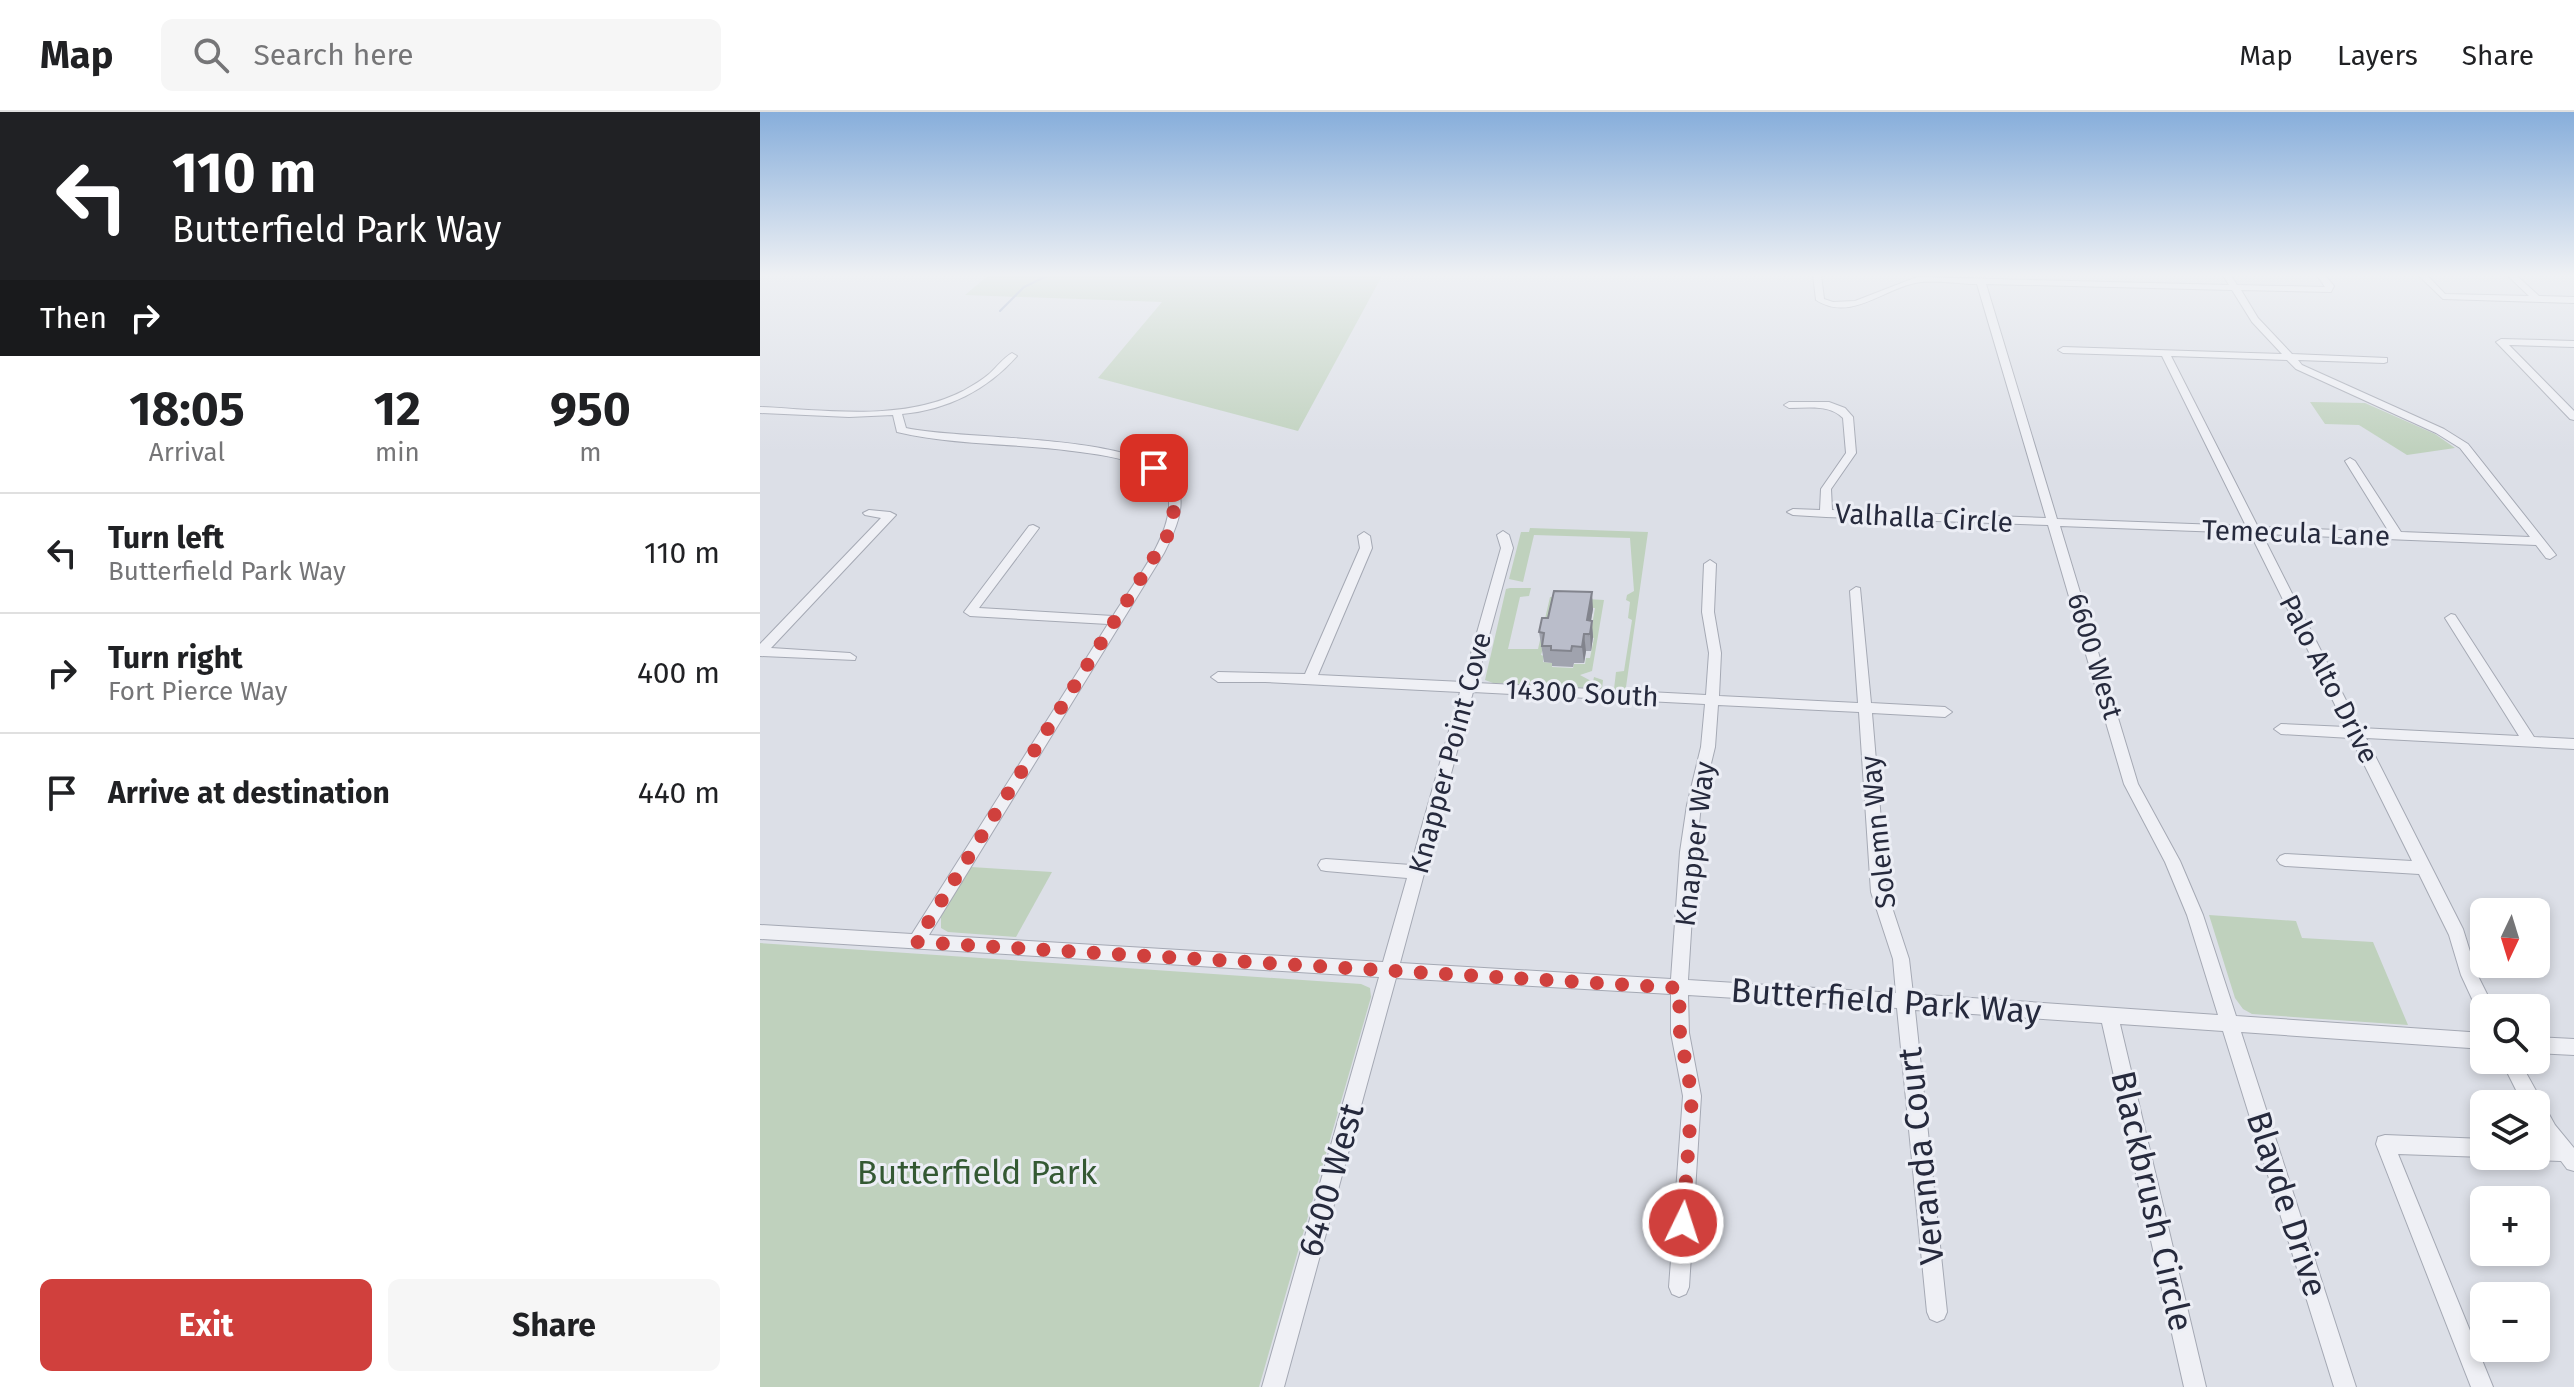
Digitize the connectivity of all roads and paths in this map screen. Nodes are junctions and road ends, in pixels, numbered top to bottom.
1 (1997, 334) edge
2 (2267, 334) edge
3 (2574, 344) edge
4 (2063, 350) dead end
5 (2165, 353) junction
6 (1012, 356) dead end
7 (2286, 356) junction
8 (2384, 360) dead end
9 (1789, 405) dead end
10 (760, 410) edge
11 (897, 413) junction
12 (2574, 417) edge
13 (2350, 461) dead end
14 (1793, 512) dead end
15 (869, 513) dead end
16 (1826, 514) junction
17 (2055, 524) junction
18 (1033, 528) dead end
19 (2254, 530) junction
20 (1503, 535) dead end
21 (1364, 536) dead end
22 (2398, 537) junction
23 (2537, 541) junction
24 (2550, 555) dead end
25 (1710, 564) dead end
26 (1856, 591) dead end
27 (2451, 618) dead end
28 (1116, 620) junction
29 (760, 652) edge
30 (850, 657) dead end
31 (1218, 677) dead end
32 (1310, 679) junction
33 (1470, 687) junction
34 (1712, 700) junction
35 (1865, 708) junction
36 (1945, 712) dead end
37 (2281, 729) dead end
38 (2356, 733) junction
39 (2530, 742) junction
40 (2574, 744) edge
41 (2285, 860) dead end
42 (1326, 865) dead end
43 (2425, 868) junction
44 (1418, 872) junction
45 (760, 932) edge
46 (916, 942) junction
47 (1390, 972) junction
48 (1679, 988) junction
49 (2478, 994) edge
50 (1905, 1001) junction
51 (2109, 1015) junction
52 (2228, 1022) junction
53 (2470, 1040) edge
54 (2550, 1046) edge
55 (2574, 1047) edge
56 (2550, 1134) edge
57 (2470, 1147) edge
58 (2550, 1153) edge
59 (2570, 1157) edge
60 (1679, 1287) dead end
61 (1937, 1312) dead end
62 (1273, 1387) edge
63 (2195, 1387) edge
64 (2345, 1387) edge
65 (2482, 1387) edge

1 - 17 street, 6600 West
2 - 7 street
3 - 12 street
4 - 5 street
5 - 7 street
5 - 19 street, Palo Alto Drive
6 - 11 street
7 - 8 street
7 - 23 street
9 - 16 street
10 - 11 street
11 - 28 street
13 - 22 street
14 - 16 street, Valhalla Circle
15 - 29 street
16 - 17 street, Valhalla Circle
17 - 19 street, Temecula Lane
17 - 52 street, 6600 West
18 - 28 street
19 - 22 street, Temecula Lane
19 - 38 street, Palo Alto Drive
20 - 33 street, Knapper Point Cove
21 - 32 street
22 - 23 street, Temecula Lane
23 - 24 street
25 - 34 street, Knapper Way
26 - 35 street, Solemn Way
27 - 39 street
28 - 46 street
29 - 30 street
31 - 32 street, 14300 South
32 - 33 street, 14300 South
33 - 34 street, 14300 South
33 - 44 street, Knapper Point Cove
34 - 35 street, 14300 South
34 - 48 street, Knapper Way
35 - 36 street, 14300 South
35 - 50 street, Solemn Way
37 - 38 street
38 - 39 street
38 - 43 street, Palo Alto Drive
39 - 40 street
41 - 43 street
42 - 44 street
43 - 49 street, Palo Alto Drive
44 - 47 street, Knapper Point Cove
45 - 46 street, Butterfield Park Way
46 - 47 street, Butterfield Park Way
47 - 48 street, Butterfield Park Way
47 - 62 street, 6400 West
48 - 50 street, Butterfield Park Way
48 - 60 street, Knapper Way
50 - 51 street, Butterfield Park Way
50 - 61 street, Veranda Court
51 - 52 street, Butterfield Park Way
51 - 63 street, Blackbrush Circle
52 - 53 street, Butterfield Park Way
52 - 64 street, Blayde Drive
54 - 55 street
56 - 59 street
57 - 65 street
58 - 59 street

